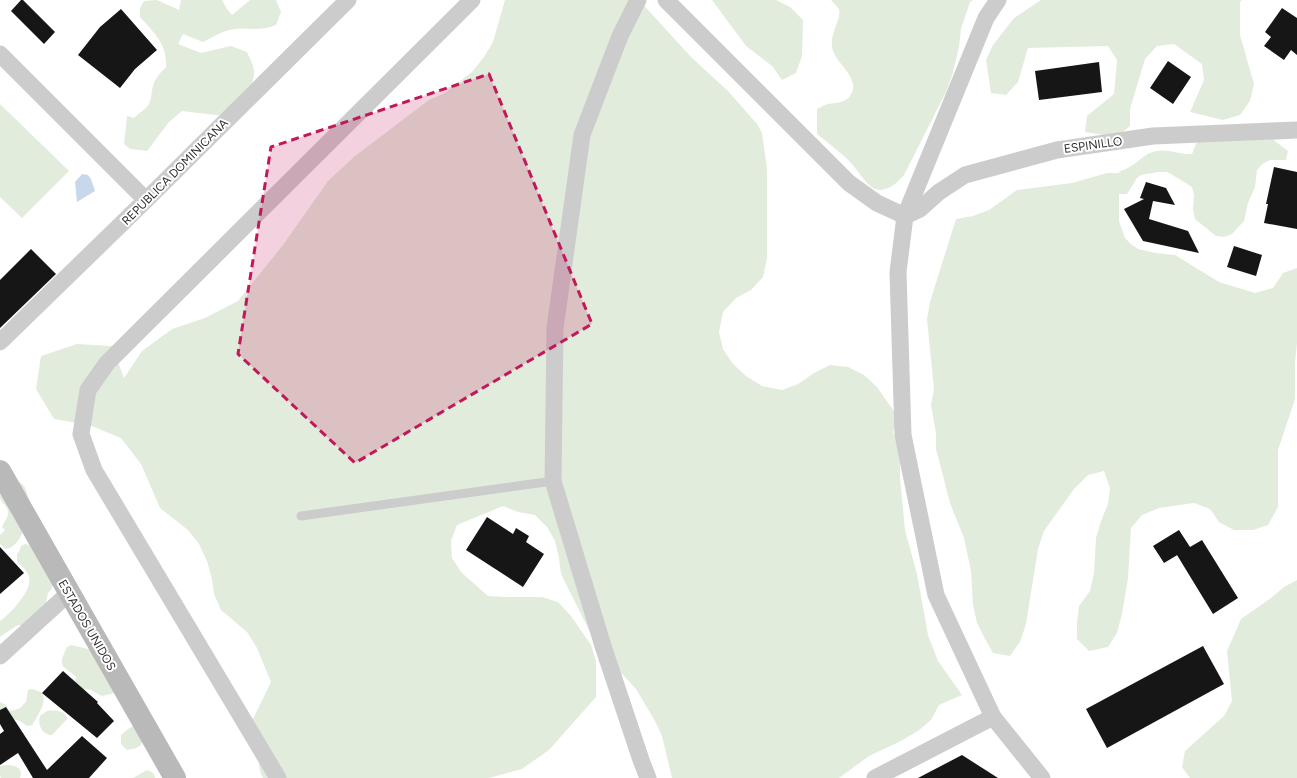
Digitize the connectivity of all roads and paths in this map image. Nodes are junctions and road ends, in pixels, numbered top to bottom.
1 (348, 0) edge
2 (472, 0) edge
3 (638, 0) edge
4 (666, 0) edge
5 (998, 0) edge
6 (0, 54) edge
7 (1297, 130) edge
8 (146, 200) junction
9 (905, 216) junction
10 (0, 342) edge
11 (0, 471) edge
12 (553, 481) junction
13 (301, 516) dead end
14 (69, 593) junction
15 (0, 656) edge
16 (992, 717) junction
17 (175, 778) edge
18 (278, 778) edge
19 (648, 778) edge
20 (875, 778) edge
21 (1042, 778) edge

1 - 8 street, REPUBLICA DOMINICANA
2 - 18 street
3 - 12 street
4 - 9 street
5 - 9 street
6 - 8 street
7 - 9 street, ESPINILLO
8 - 10 street, REPUBLICA DOMINICANA
9 - 16 street
11 - 14 street, ESTADOS UNIDOS
12 - 13 lane
12 - 19 street
14 - 15 street
14 - 17 street, ESTADOS UNIDOS
16 - 20 street
16 - 21 street

